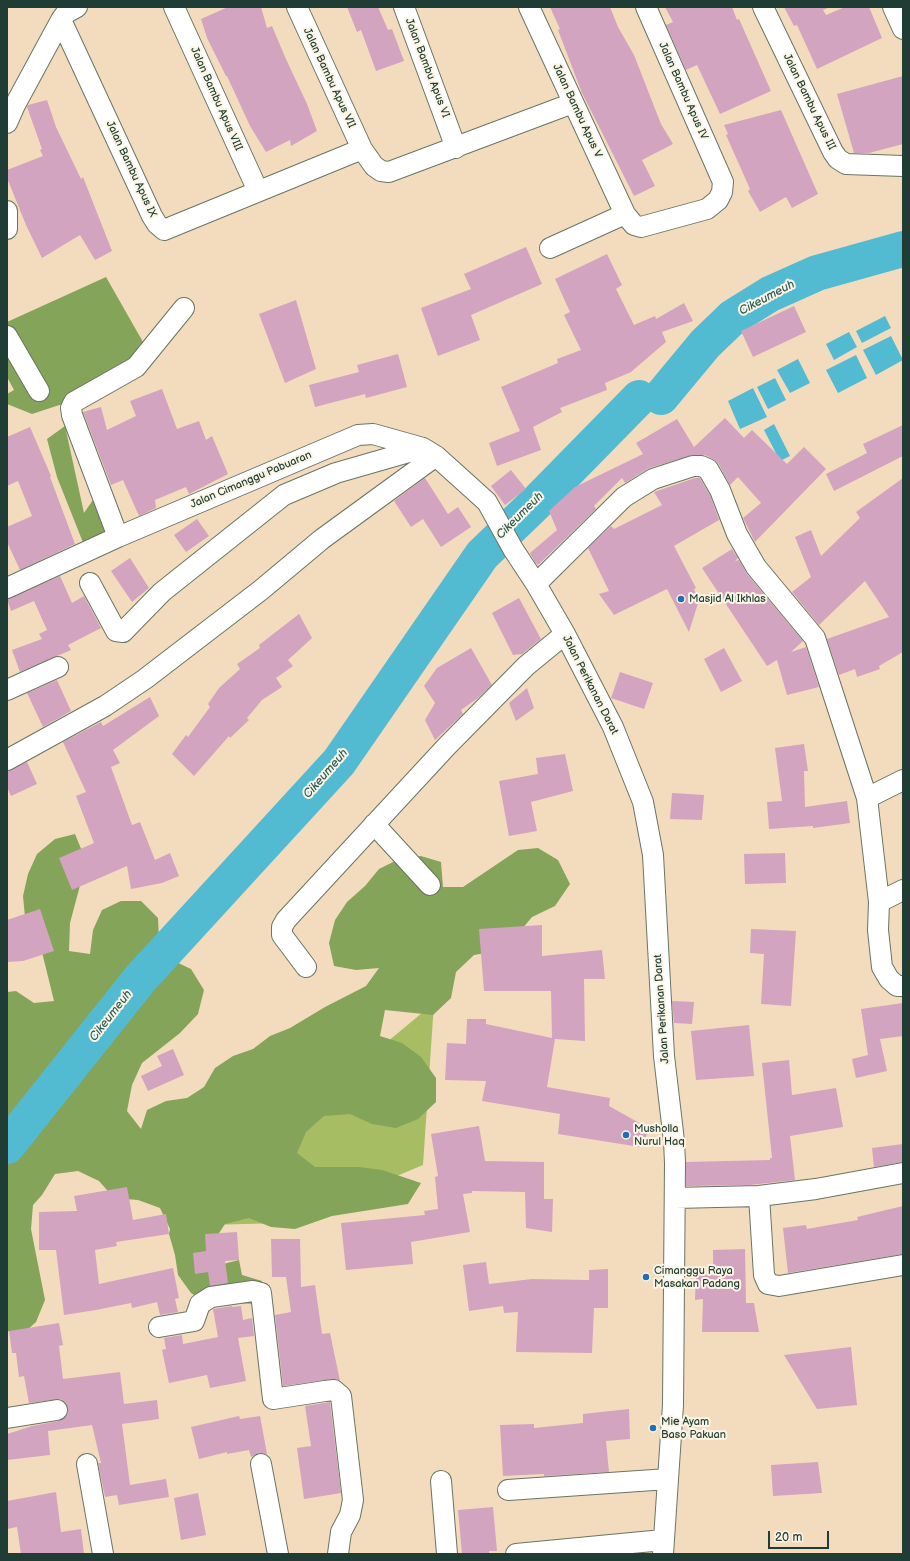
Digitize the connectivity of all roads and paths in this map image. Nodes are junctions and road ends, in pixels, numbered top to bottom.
1 (77, 7) edge
2 (174, 7) edge
3 (297, 7) edge
4 (404, 7) edge
5 (529, 7) edge
6 (646, 7) edge
7 (764, 7) edge
8 (893, 7) edge
9 (61, 20) junction
10 (903, 29) edge
11 (573, 103) junction
12 (7, 123) edge
13 (456, 148) junction
14 (362, 149) junction
15 (903, 166) edge
16 (258, 191) junction
17 (7, 211) edge
18 (625, 214) junction
19 (7, 229) edge
20 (550, 248) dead end
21 (184, 308) dead end
22 (7, 336) edge
23 (39, 391) dead end
24 (430, 452) junction
25 (487, 502) joint
26 (118, 537) junction
27 (90, 583) dead end
28 (536, 584) junction
29 (7, 588) edge
30 (564, 634) junction
31 (58, 667) dead end
32 (7, 690) edge
33 (7, 760) edge
34 (903, 780) edge
35 (867, 798) junction
36 (374, 824) junction
37 (430, 885) dead end
38 (903, 890) edge
39 (879, 902) junction
40 (306, 967) dead end
41 (903, 986) edge
42 (903, 1172) edge
43 (759, 1196) junction
44 (675, 1198) junction
45 (903, 1265) edge
46 (159, 1327) dead end
47 (57, 1410) dead end
48 (7, 1418) edge
49 (87, 1464) dead end
50 (261, 1464) dead end
51 (668, 1479) junction
52 (441, 1481) dead end
53 (508, 1490) dead end
54 (663, 1547) edge
55 (103, 1554) edge
56 (278, 1554) edge
57 (338, 1554) edge
58 (446, 1554) edge
59 (516, 1554) edge

1 - 9 street
2 - 16 street, Jalan Bambu Apus VIII
3 - 14 street, Jalan Bambu Apus VII
4 - 13 street, Jalan Bambu Apus VI
5 - 11 street, Jalan Bambu Apus V
6 - 18 street, Jalan Bambu Apus IV
7 - 15 street, Jalan Bambu Apus III
8 - 10 street
9 - 12 street
9 - 16 street, Jalan Bambu Apus IX
11 - 13 street, Jalan Bambu Apus VII
11 - 18 street, Jalan Bambu Apus V
13 - 14 street, Jalan Bambu Apus VII
14 - 16 street, Jalan Bambu Apus IX
17 - 19 street
18 - 20 street
21 - 26 street
22 - 23 street
24 - 25 street, Jalan Cimanggu Pabuaran
24 - 26 street, Jalan Cimanggu Pabuaran
24 - 27 street
24 - 33 street
25 - 28 street, Jalan Perikanan Darat
26 - 29 street, Jalan Cimanggu Pabuaran
28 - 30 street, Jalan Perikanan Darat
28 - 35 street
30 - 36 street
30 - 44 street, Jalan Perikanan Darat
31 - 32 street
34 - 35 street
35 - 39 street
36 - 37 street
36 - 40 street
38 - 39 street
39 - 41 street
42 - 43 street
43 - 44 street
43 - 45 street
44 - 51 street, Jalan Perikanan Darat
46 - 57 street
47 - 48 street
49 - 55 street
50 - 56 street
51 - 53 street
51 - 54 street, Jalan Perikanan Darat
52 - 58 street
54 - 59 street

